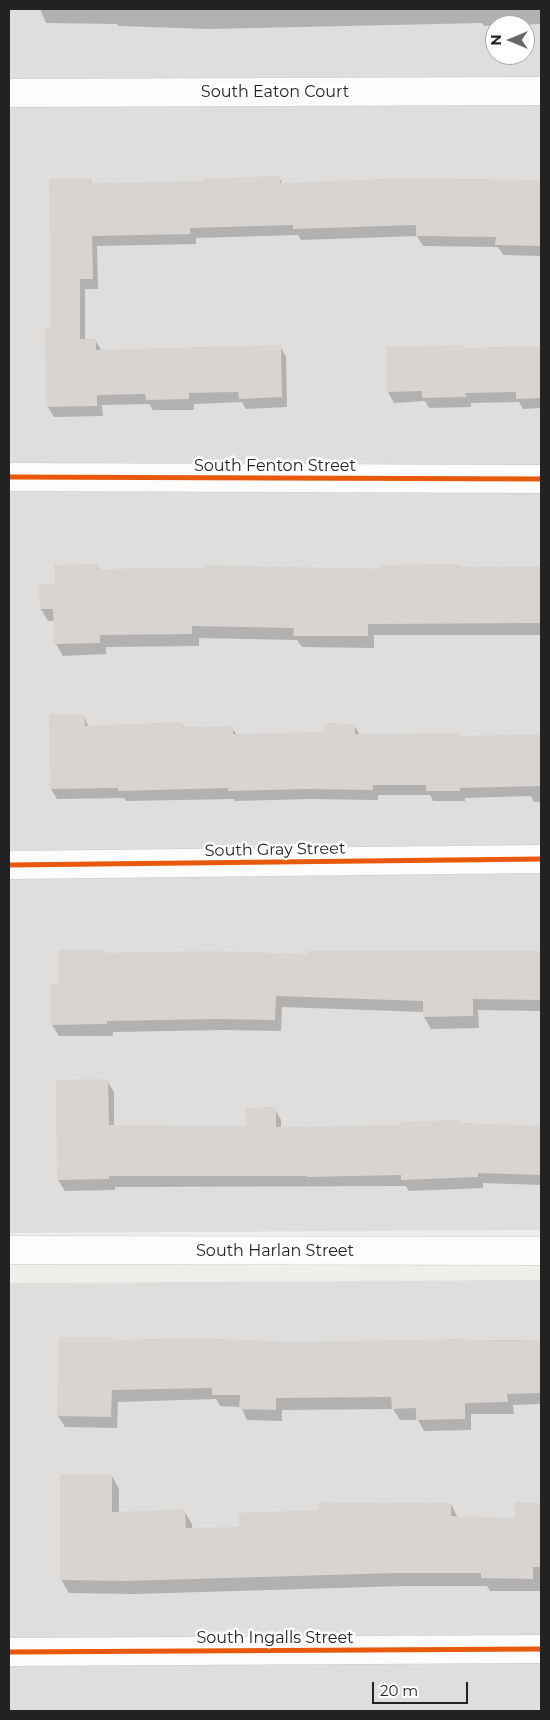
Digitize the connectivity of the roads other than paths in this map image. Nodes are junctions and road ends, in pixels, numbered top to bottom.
1 (541, 91) edge
2 (9, 92) edge
3 (9, 477) edge
4 (541, 479) edge
5 (541, 859) edge
6 (9, 865) edge
7 (9, 1250) edge
8 (541, 1251) edge
9 (541, 1649) edge
10 (9, 1652) edge

1 - 2 street, South Eaton Court
3 - 4 street, South Fenton Street
5 - 6 street, South Gray Street
7 - 8 street, South Harlan Street
9 - 10 street, South Ingalls Street

